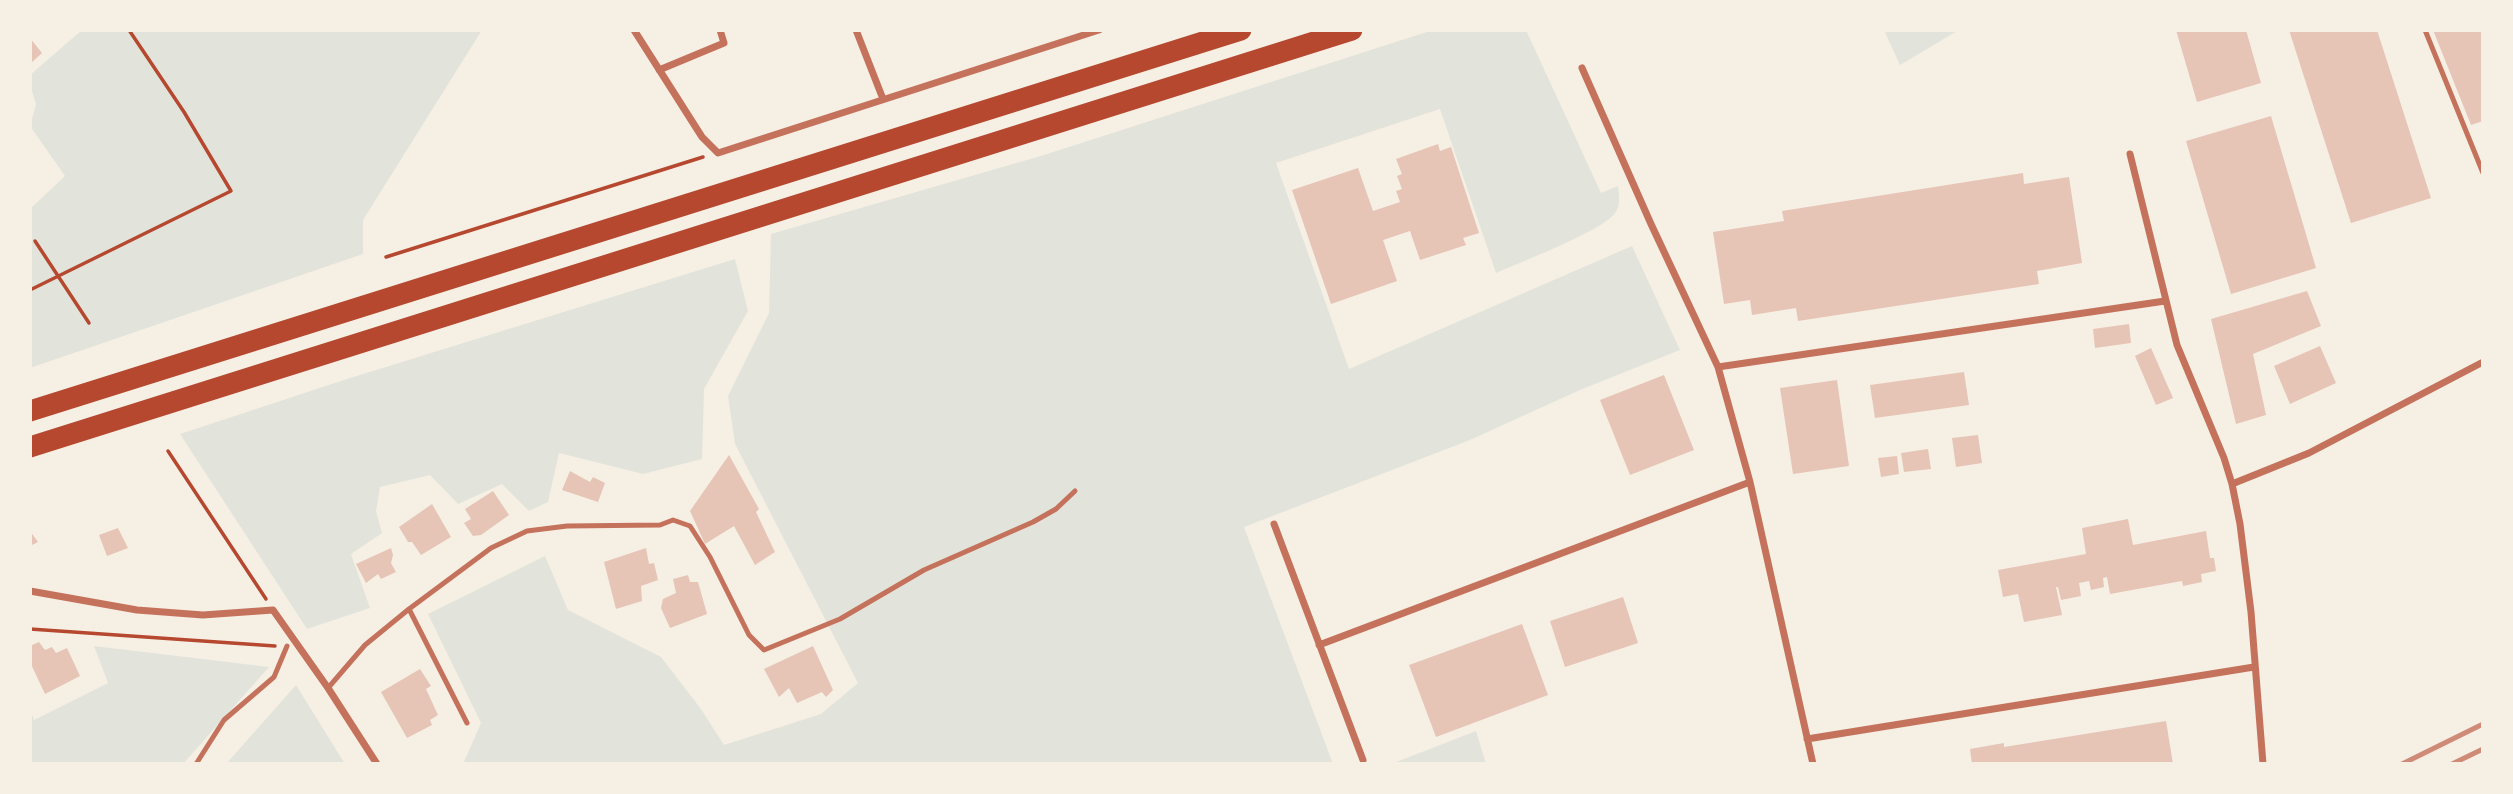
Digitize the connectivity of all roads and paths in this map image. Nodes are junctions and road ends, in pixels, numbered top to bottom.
1 (129, 30) edge
2 (634, 30) edge
3 (720, 30) edge
4 (856, 30) edge
5 (1099, 30) edge
6 (1241, 30) edge
7 (1352, 30) edge
8 (2425, 30) edge
9 (1582, 68) dead end
10 (659, 70) junction
11 (883, 99) junction
12 (2483, 149) edge
13 (718, 153) junction
14 (2475, 153) junction
15 (2130, 154) dead end
16 (2483, 173) edge
17 (36, 241) dead end
18 (386, 257) dead end
19 (60, 276) junction
20 (30, 290) edge
21 (2165, 301) junction
22 (89, 323) dead end
23 (2483, 362) edge
24 (1718, 367) junction
25 (30, 411) edge
26 (30, 447) edge
27 (168, 451) dead end
28 (1750, 481) junction
29 (2232, 484) junction
30 (1075, 491) dead end
31 (1274, 524) dead end
32 (30, 591) edge
33 (409, 609) junction
34 (273, 610) junction
35 (30, 629) edge
36 (1320, 645) junction
37 (287, 646) joint
38 (2254, 667) junction
39 (328, 688) junction
40 (467, 723) dead end
41 (1807, 740) junction
42 (1363, 760) dead end
43 (197, 764) edge
44 (377, 764) edge
45 (1813, 764) edge
46 (2263, 764) edge

1 - 19 path
2 - 10 street
3 - 10 street
4 - 11 street
5 - 11 street
6 - 25 highway
7 - 26 highway
8 - 14 lane
9 - 24 street
10 - 13 street
11 - 13 street
12 - 14 lane
13 - 18 path
14 - 16 lane
15 - 21 street
17 - 19 path
19 - 20 path
19 - 22 path
21 - 24 street
21 - 29 street
23 - 29 street
24 - 28 street
27 - 34 path
28 - 36 street
28 - 41 street
29 - 38 street
30 - 33 lane
31 - 36 street
32 - 34 street
33 - 39 lane
33 - 40 lane
34 - 39 street
35 - 37 path
36 - 42 street
37 - 43 lane
38 - 41 street
38 - 46 street
39 - 44 street
41 - 45 street

